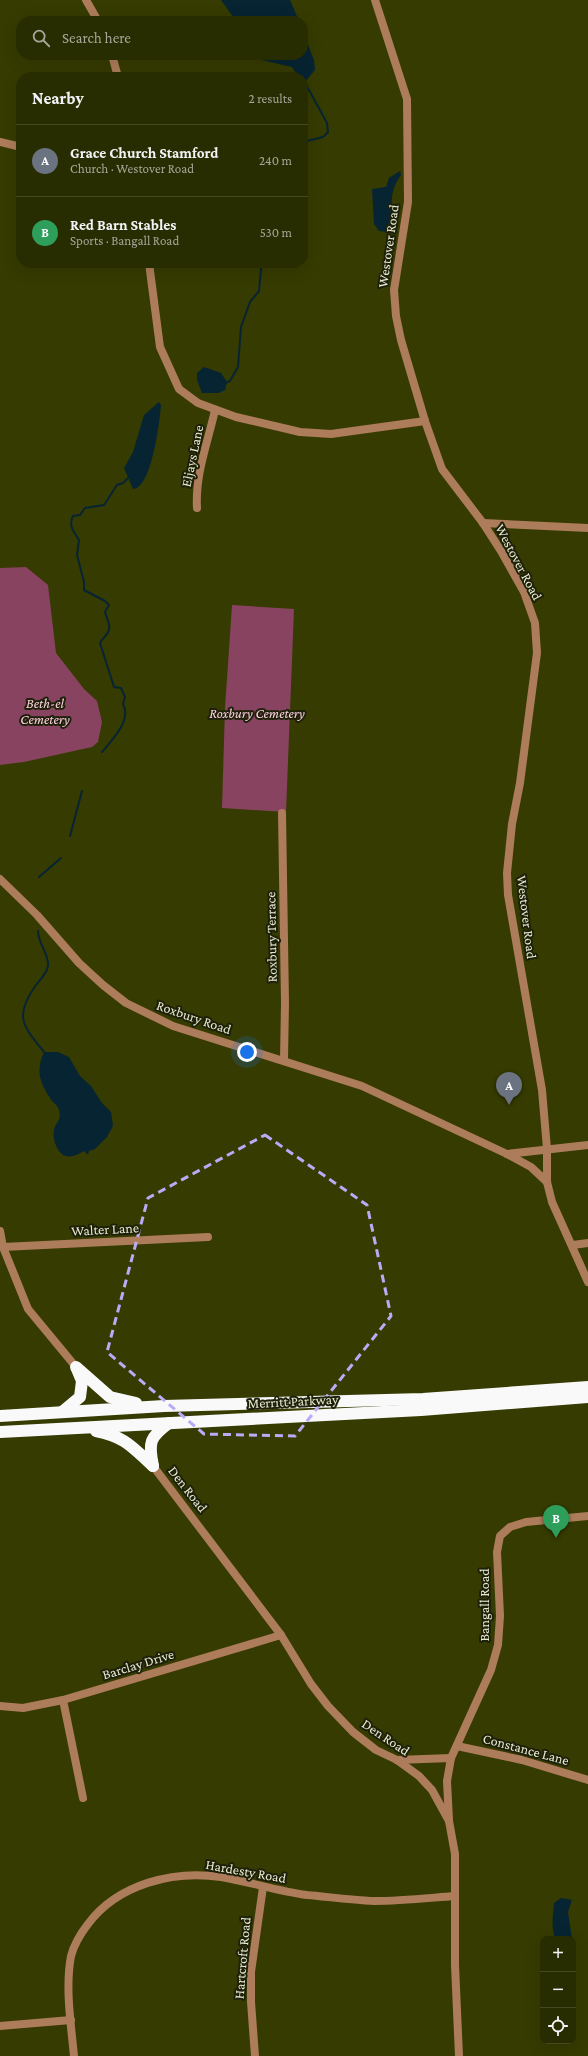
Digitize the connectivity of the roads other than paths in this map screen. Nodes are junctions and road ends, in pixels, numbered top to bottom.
1 (86, 0) edge
2 (375, 0) edge
3 (95, 16) edge
4 (113, 60) edge
5 (117, 72) edge
6 (0, 142) edge
7 (16, 146) edge
8 (150, 268) edge
9 (215, 410) junction
10 (425, 421) junction
11 (197, 508) dead end
12 (483, 523) junction
13 (588, 528) edge
14 (282, 813) dead end
15 (2, 884) edge
16 (284, 1060) junction
17 (588, 1145) edge
18 (547, 1149) junction
19 (507, 1154) junction
20 (547, 1182) junction
21 (0, 1231) edge
22 (208, 1237) dead end
23 (588, 1243) edge
24 (572, 1245) junction
25 (3, 1247) junction
26 (588, 1282) edge
27 (76, 1366) junction
28 (588, 1387) edge
29 (588, 1397) edge
30 (164, 1406) junction
31 (62, 1412) junction
32 (0, 1416) edge
33 (169, 1423) junction
34 (77, 1428) junction
35 (0, 1432) edge
36 (153, 1466) junction
37 (588, 1516) edge
38 (281, 1635) junction
39 (63, 1700) junction
40 (0, 1706) edge
41 (457, 1746) junction
42 (451, 1758) junction
43 (397, 1760) junction
44 (588, 1780) edge
45 (83, 1798) dead end
46 (449, 1821) junction
47 (263, 1887) junction
48 (455, 1896) junction
49 (71, 2020) junction
50 (0, 2026) edge
51 (74, 2056) edge
52 (255, 2056) edge
53 (459, 2056) edge

1 - 3 street
2 - 10 street, Westover Road
4 - 5 street
6 - 7 street
8 - 9 street
9 - 10 street
9 - 11 street, Eljays Lane
10 - 12 street, Westover Road
12 - 13 street
12 - 18 street, Westover Road
14 - 16 street, Roxbury Terrace
15 - 16 street, Roxbury Road
16 - 19 street, Roxbury Road
17 - 18 street
18 - 19 street
18 - 20 street, Westover Road
19 - 20 street, Roxbury Road
20 - 24 street, Westover Road
21 - 25 street
22 - 25 street, Walter Lane
23 - 24 street
24 - 26 street, Westover Road
25 - 27 street
27 - 30 highway
27 - 31 highway
28 - 30 highway, Merritt Parkway
29 - 33 highway, Merritt Parkway
30 - 31 highway, Merritt Parkway
31 - 32 highway, Merritt Parkway
33 - 34 highway, Merritt Parkway
33 - 36 highway
34 - 35 highway, Merritt Parkway
34 - 36 highway
36 - 38 street, Den Road
37 - 41 street, Bangall Road
38 - 39 street, Barclay Drive
38 - 43 street, Den Road
39 - 40 street, Barclay Drive
39 - 45 street
41 - 42 street, Bangall Road
41 - 44 street, Constance Lane
42 - 43 street
42 - 46 street, Bangall Road
43 - 46 street, Den Road
46 - 48 street, Den Road
47 - 48 street, Hardesty Road
47 - 49 street, Hardesty Road
47 - 52 street, Hartcroft Road
48 - 53 street, Den Road
49 - 50 street
49 - 51 street, Hardesty Road

